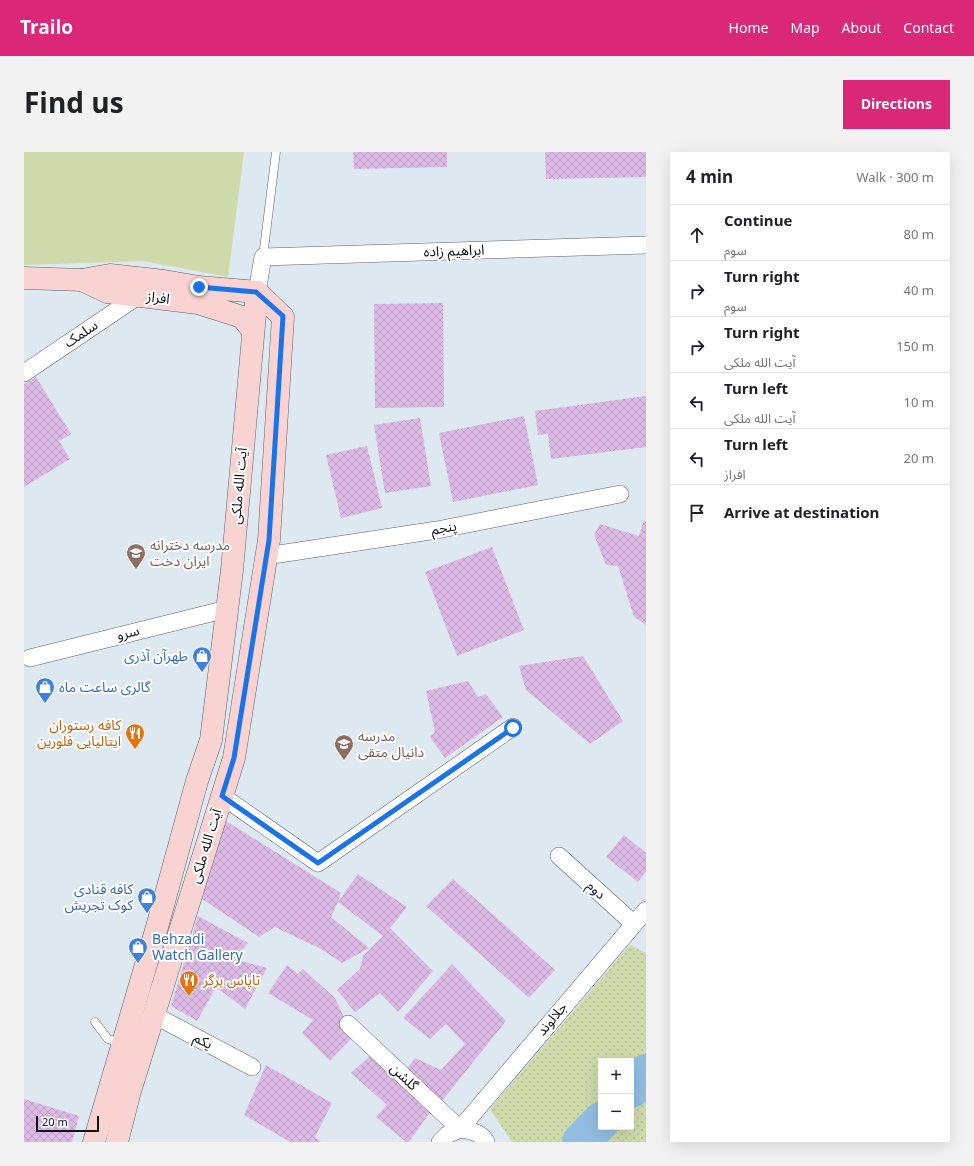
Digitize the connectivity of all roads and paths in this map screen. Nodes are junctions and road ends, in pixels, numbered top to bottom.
1 (276, 152) edge
2 (646, 245) edge
3 (263, 257) junction
4 (24, 278) edge
5 (82, 280) junction
6 (256, 292) junction
7 (138, 296) junction
8 (253, 330) junction
9 (24, 373) edge
10 (620, 494) dead end
11 (266, 556) junction
12 (227, 609) junction
13 (30, 658) dead end
14 (513, 728) dead end
15 (222, 796) junction
16 (559, 856) dead end
17 (646, 910) edge
18 (634, 924) junction
19 (154, 1015) junction
20 (95, 1022) dead end
21 (348, 1024) dead end
22 (122, 1043) junction
23 (252, 1067) dead end
24 (460, 1129) junction
25 (94, 1142) edge
26 (117, 1142) edge
27 (440, 1142) edge
28 (486, 1142) edge

1 - 3 lane
2 - 3 street, ابراهیم زاده
3 - 6 street, آیت الله ملکی
4 - 5 street, افراز
5 - 6 street, افراز
5 - 7 street, افراز
6 - 8 street, آیت الله ملکی
6 - 11 street, آیت الله ملکی
7 - 8 street, افراز
7 - 9 street, سلمک
8 - 12 street, آیت الله ملکی
10 - 11 street, پنجم
11 - 15 street, آیت الله ملکی
12 - 13 street, سرو
12 - 22 street, آیت الله ملکی
14 - 15 street
15 - 19 street, آیت الله ملکی
16 - 18 street, دوم
17 - 18 street, جلالوند
18 - 24 street, جلالوند
19 - 23 street, یکم
19 - 26 street, آیت الله ملکی
20 - 22 lane
21 - 24 street, گلشن
22 - 25 street, آیت الله ملکی
24 - 27 street, جلالوند
24 - 28 street

